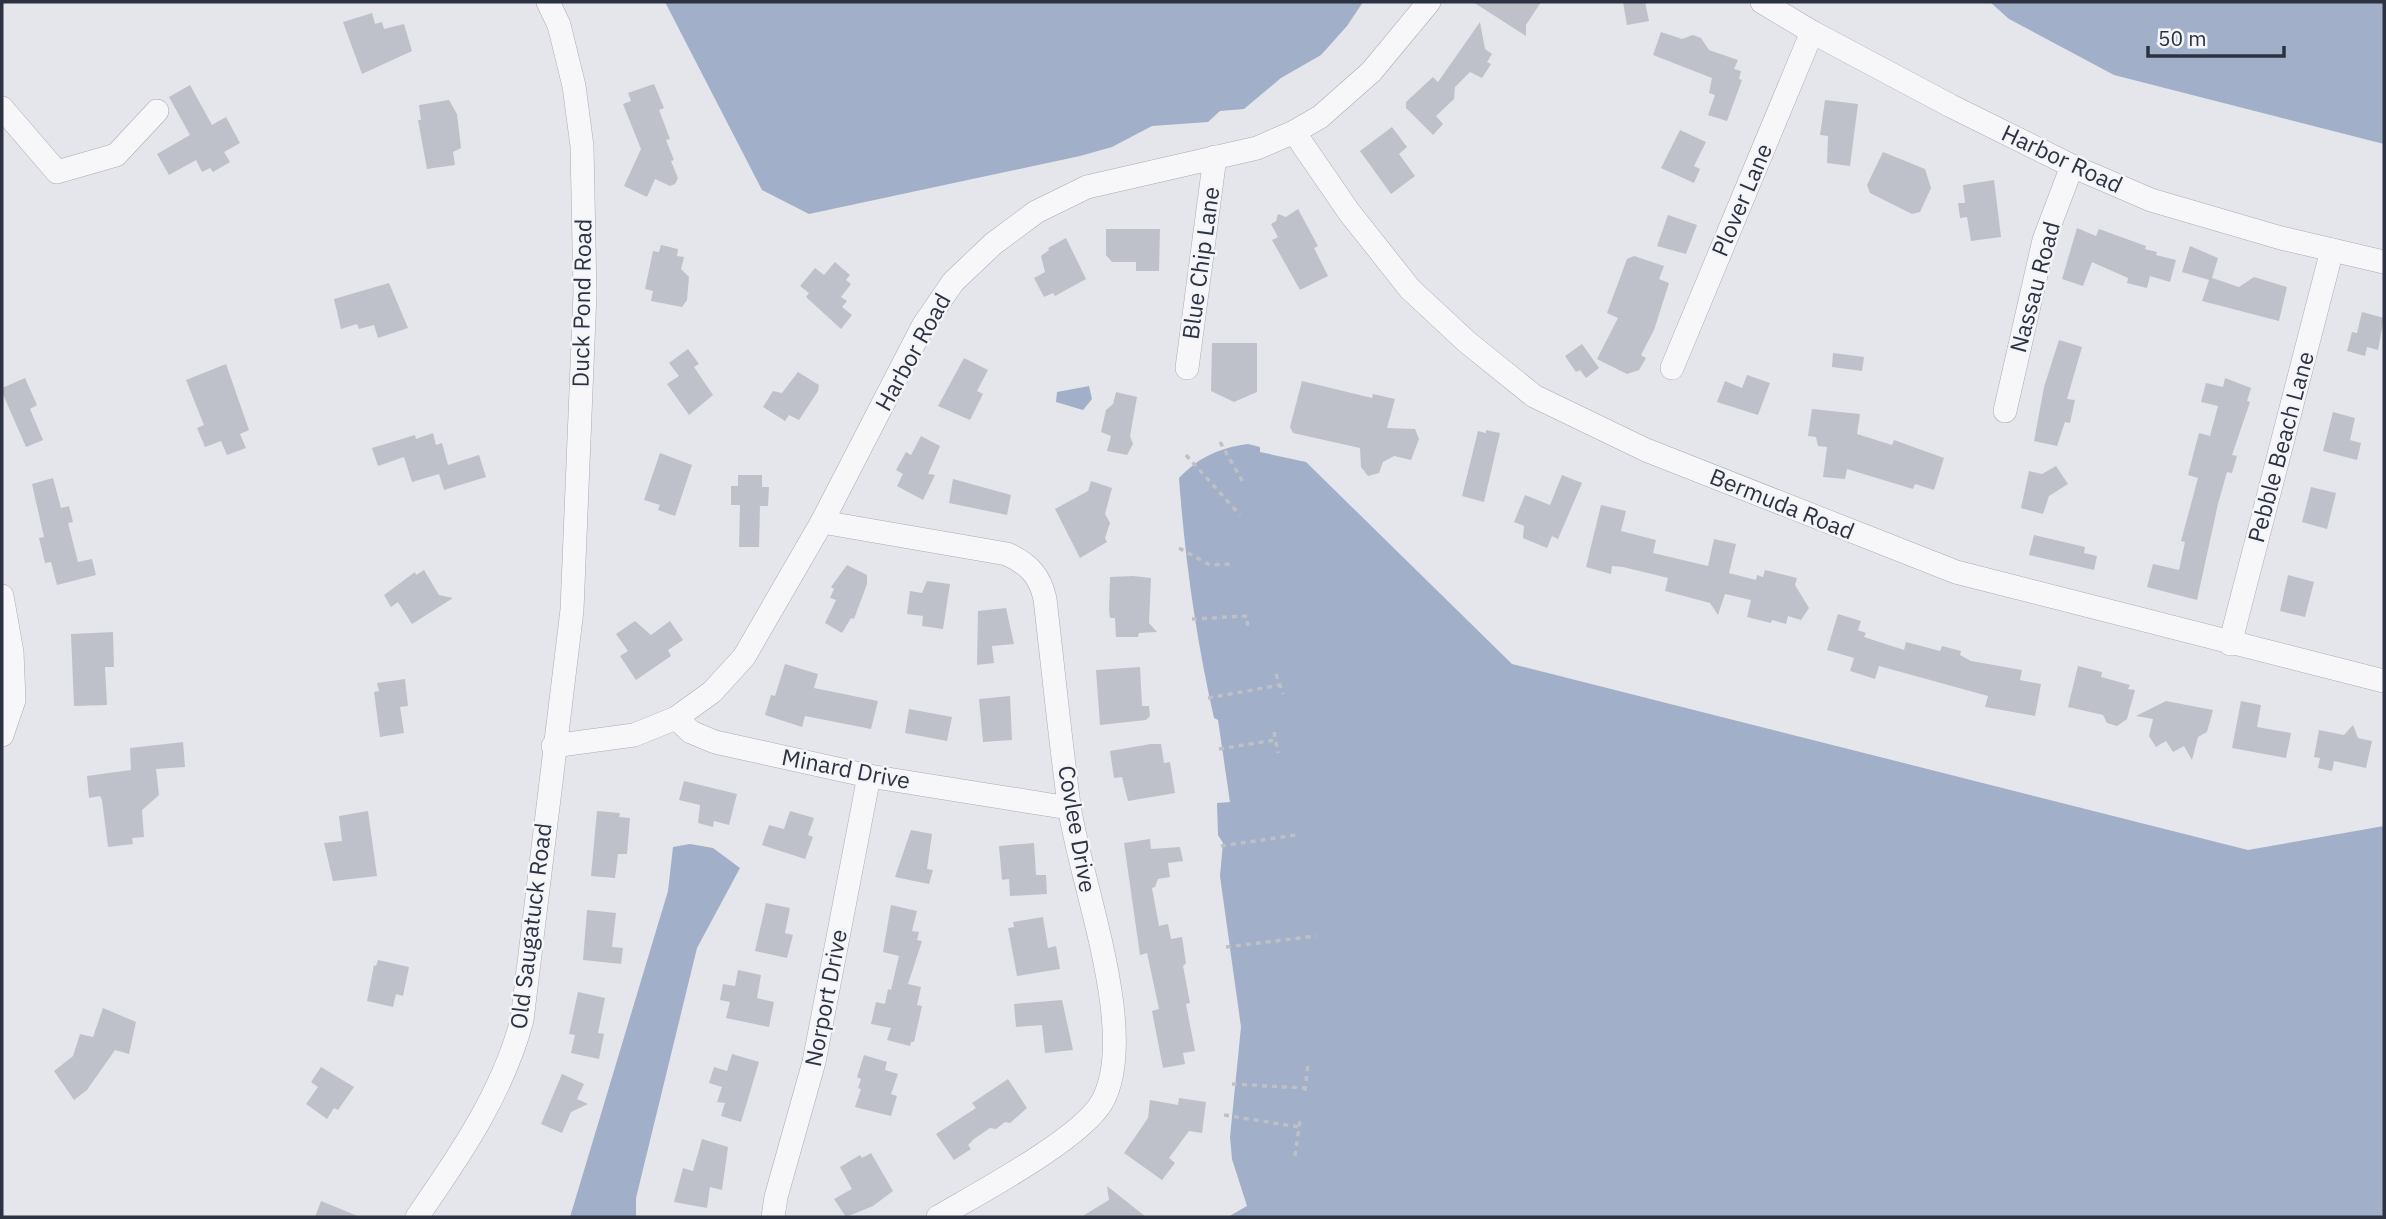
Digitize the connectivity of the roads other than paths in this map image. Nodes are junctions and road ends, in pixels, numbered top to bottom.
1 (548, 2) edge
2 (1429, 2) edge
3 (1762, 2) edge
4 (1812, 32) junction
5 (2, 108) edge
6 (157, 111) dead end
7 (1294, 132) junction
8 (1215, 157) junction
9 (2072, 166) junction
10 (2332, 250) junction
11 (2384, 262) edge
12 (1187, 368) dead end
13 (1672, 368) dead end
14 (2005, 411) dead end
15 (822, 522) junction
16 (2, 596) edge
17 (572, 610) joint
18 (2230, 644) junction
19 (2384, 681) edge
20 (676, 718) junction
21 (2, 735) edge
22 (553, 746) junction
23 (869, 776) junction
24 (1069, 808) junction
25 (417, 1217) edge
26 (773, 1217) edge
27 (938, 1217) edge

1 - 17 street, Duck Pond Road
2 - 7 street, Harbor Road
3 - 4 street, Harbor Road
4 - 9 street, Harbor Road
4 - 13 street, Plover Lane
5 - 6 street
7 - 8 street, Harbor Road
7 - 18 street, Bermuda Road
8 - 12 street, Blue Chip Lane
8 - 15 street, Harbor Road
9 - 10 street, Harbor Road
9 - 14 street, Nassau Road
10 - 11 street, Harbor Road
10 - 18 street, Pebble Beach Lane
15 - 20 street, Harbor Road
15 - 24 street, Covlee Drive
16 - 21 street
17 - 22 street, Old Saugatuck Road
18 - 19 street, Bermuda Road
20 - 22 street
20 - 23 street, Minard Drive
22 - 25 street, Old Saugatuck Road
23 - 24 street, Minard Drive
23 - 26 street, Norport Drive
24 - 27 street, Covlee Drive

